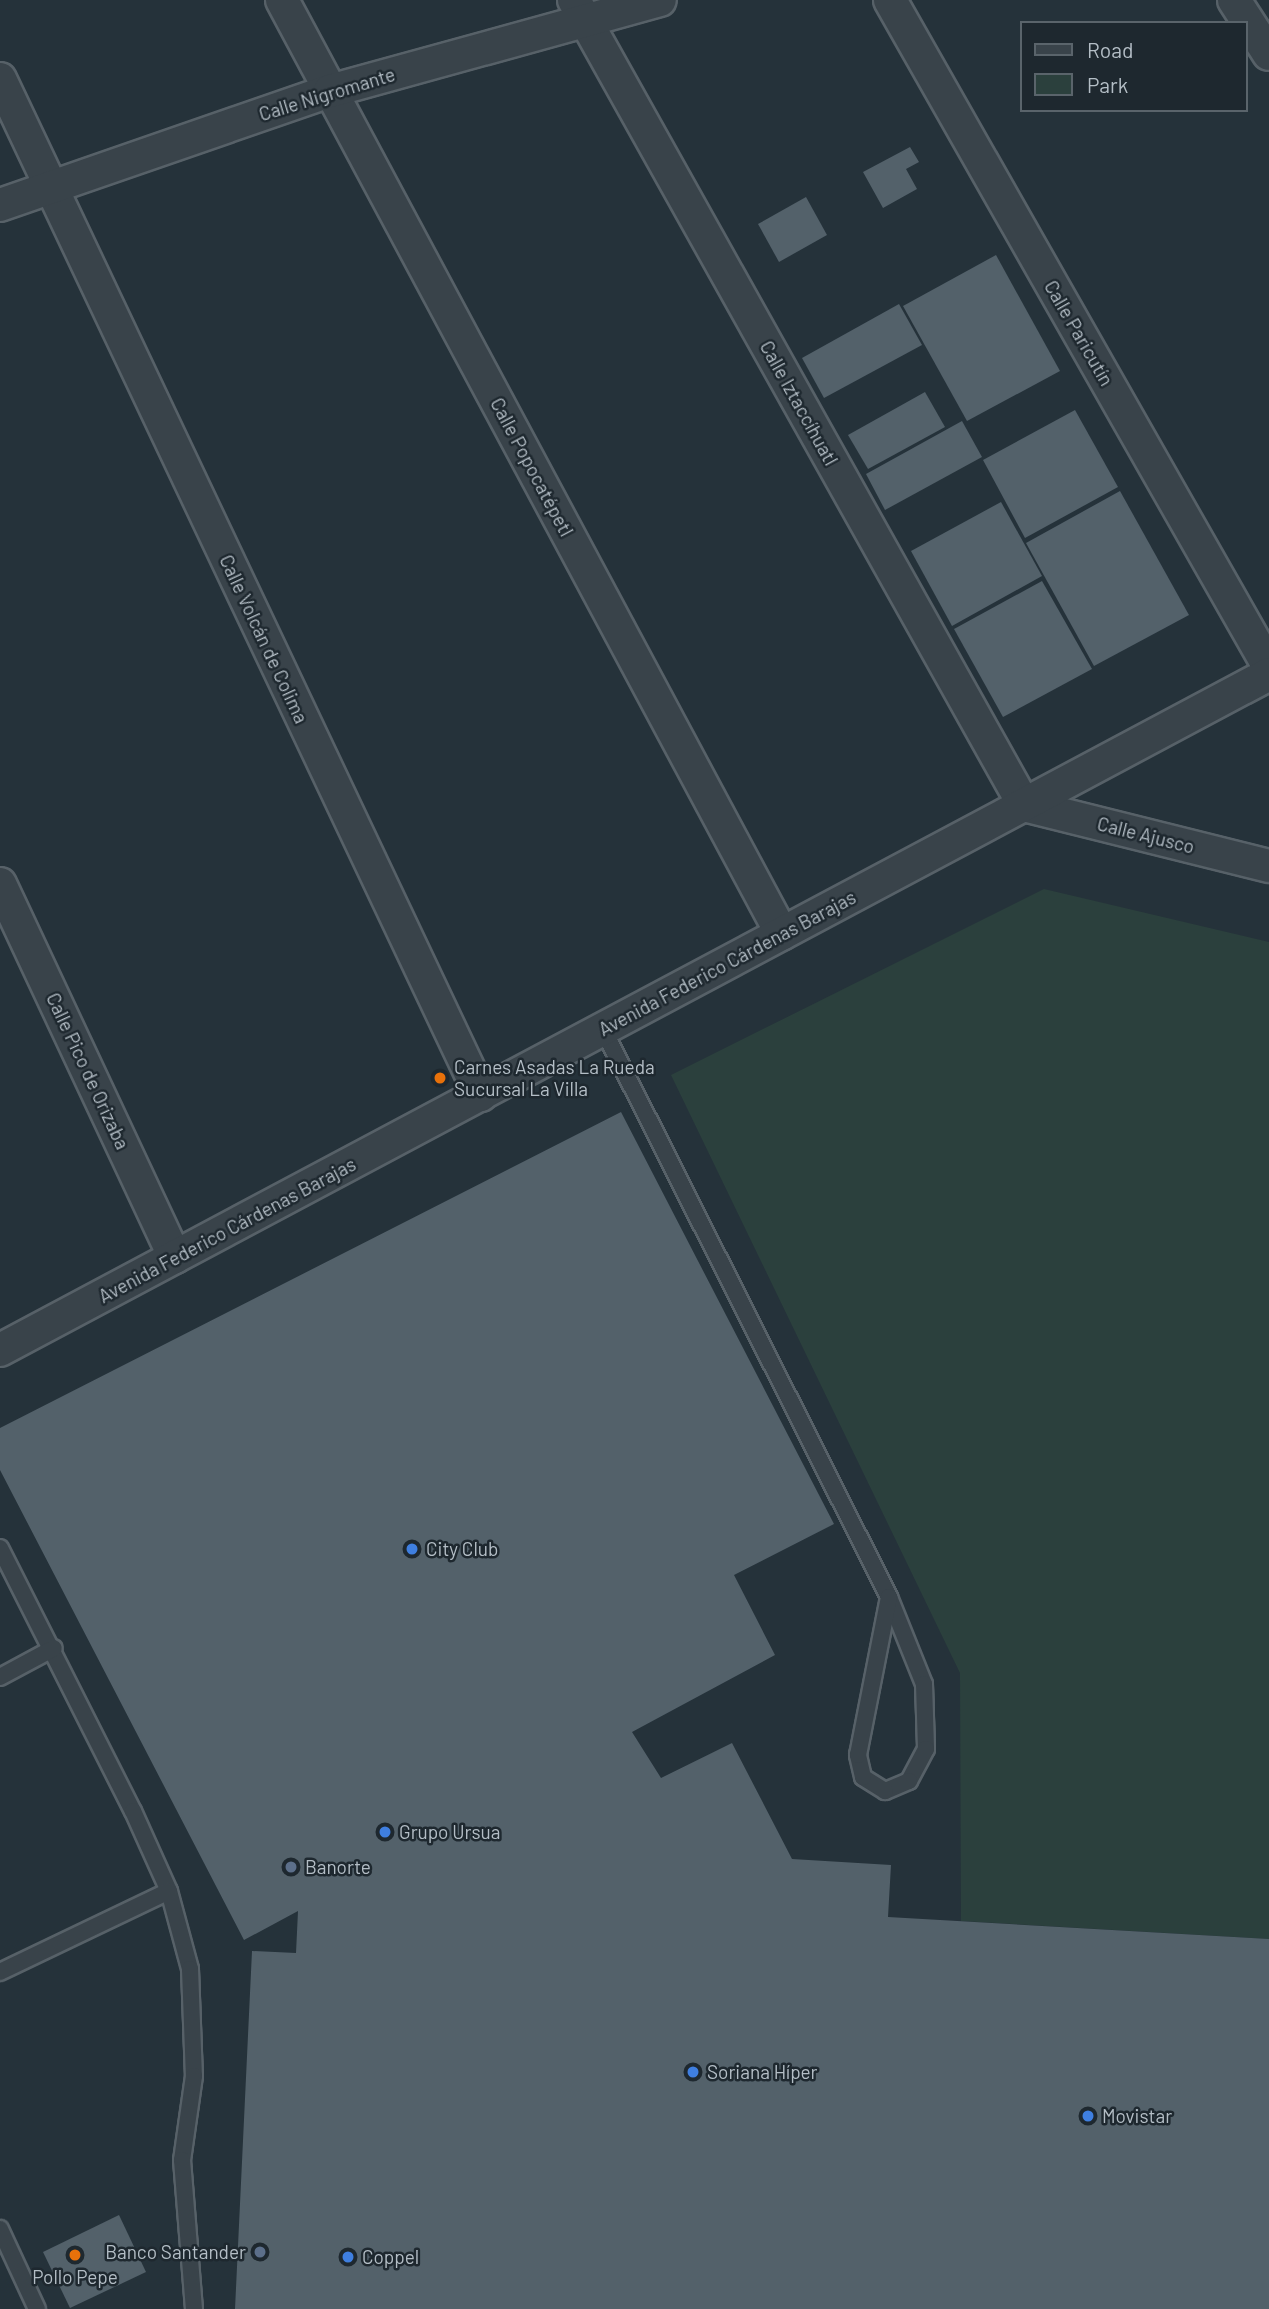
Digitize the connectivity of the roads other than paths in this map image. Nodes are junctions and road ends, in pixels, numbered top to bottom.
1 (282, 0) edge
2 (660, 0) edge
3 (890, 0) edge
4 (1234, 0) edge
5 (579, 10) edge
6 (1248, 21) edge
7 (1248, 22) edge
8 (1269, 54) edge
9 (0, 79) edge
10 (330, 91) junction
11 (48, 184) junction
12 (0, 205) edge
13 (1269, 667) edge
14 (1269, 674) edge
15 (1024, 805) junction
16 (1269, 866) edge
17 (0, 884) edge
18 (782, 934) junction
19 (603, 1029) junction
20 (481, 1094) junction
21 (175, 1257) junction
22 (0, 1350) edge
23 (0, 1548) edge
24 (889, 1597) junction
25 (54, 1648) junction
26 (0, 1677) edge
27 (169, 1891) junction
28 (0, 1972) edge
29 (0, 2229) edge
30 (37, 2309) edge
31 (194, 2309) edge

1 - 10 street, Calle Popocatépetl
2 - 5 street, Calle Nigromante
3 - 13 street, Calle Paricutín
4 - 6 street
5 - 10 street, Calle Nigromante
5 - 15 street, Calle Iztaccíhuatl
7 - 8 street
9 - 11 street, Calle Volcán de Colima
10 - 11 street, Calle Nigromante
10 - 18 street, Calle Popocatépetl
11 - 12 street, Calle Nigromante
11 - 20 street, Calle Volcán de Colima
14 - 15 street, Avenida Federico Cárdenas Barajas
15 - 16 street, Calle Ajusco
15 - 18 street, Avenida Federico Cárdenas Barajas
17 - 21 street, Calle Pico de Orizaba
18 - 19 street, Avenida Federico Cárdenas Barajas
19 - 20 street, Avenida Federico Cárdenas Barajas
19 - 24 lane
20 - 21 street, Avenida Federico Cárdenas Barajas
21 - 22 street, Avenida Federico Cárdenas Barajas
23 - 25 lane
24 - 24 lane
25 - 26 lane
25 - 27 lane
27 - 28 lane
27 - 31 lane
29 - 30 lane

